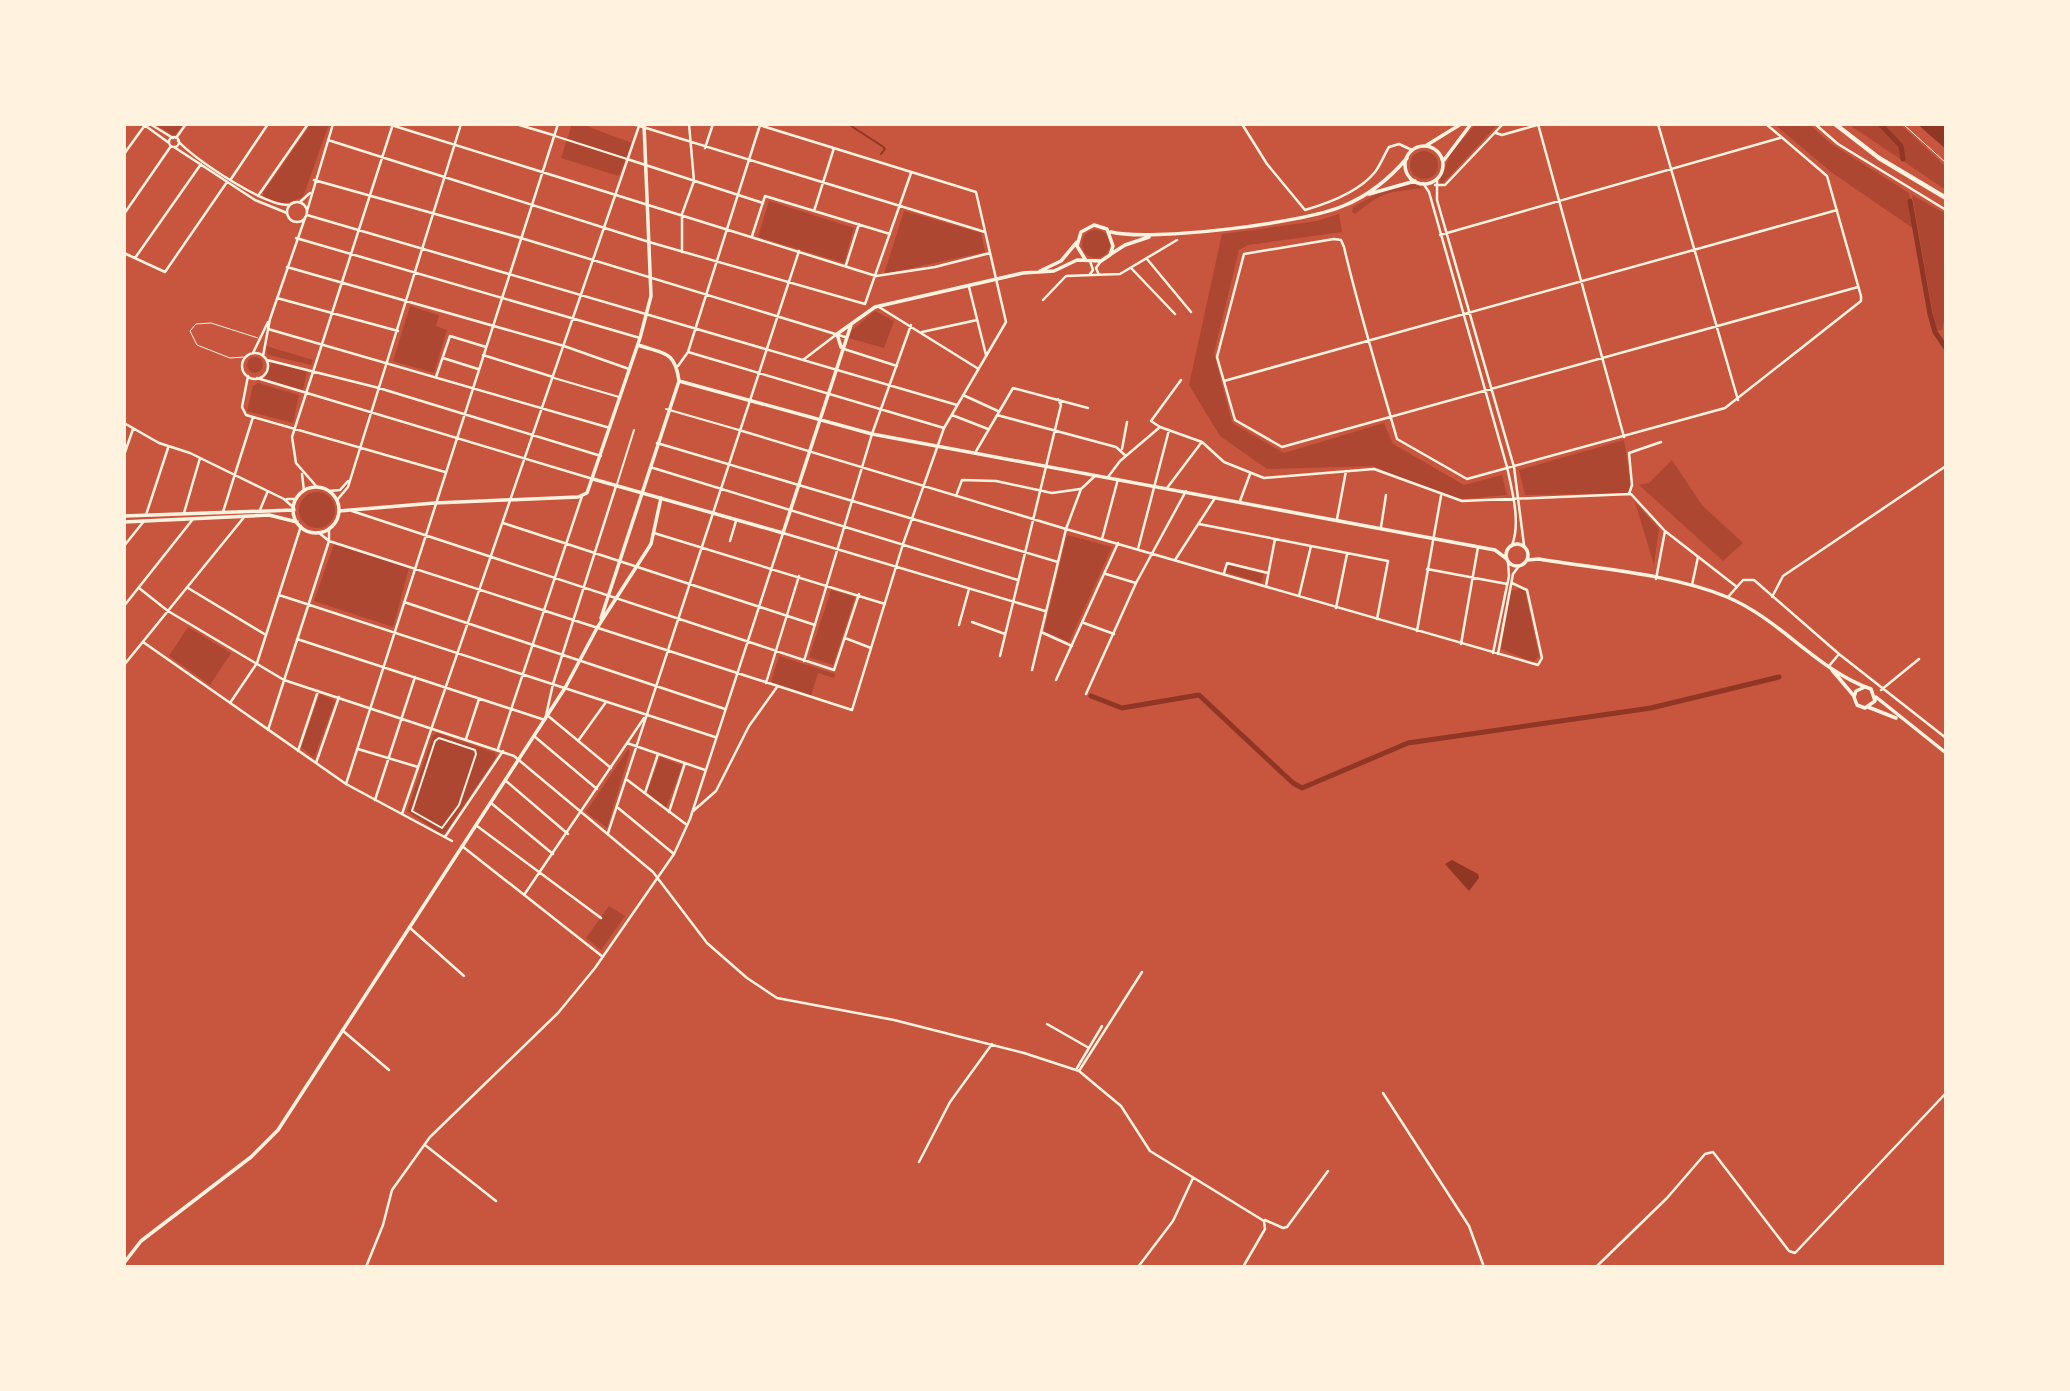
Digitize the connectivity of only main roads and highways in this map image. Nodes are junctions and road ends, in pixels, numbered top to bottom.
1 (1461, 124) edge
2 (1471, 124) edge
3 (1835, 124) edge
4 (642, 126) edge
5 (1426, 146) junction
6 (1407, 158) junction
7 (1443, 162) junction
8 (1415, 181) junction
9 (1364, 196) junction
10 (1946, 198) edge
11 (1109, 232) junction
12 (1151, 236) junction
13 (1077, 242) junction
14 (1110, 255) junction
15 (1087, 260) junction
16 (1038, 272) junction
17 (851, 325) junction
18 (638, 345) junction
19 (842, 348) junction
20 (679, 381) junction
21 (818, 421) junction
22 (593, 479) junction
23 (641, 493) junction
24 (661, 498) junction
25 (338, 502) junction
26 (358, 508) junction
27 (294, 509) junction
28 (339, 511) junction
29 (124, 516) edge
30 (145, 518) junction
31 (124, 522) edge
32 (297, 522) junction
33 (1510, 546) junction
34 (1495, 551) junction
35 (1528, 552) junction
36 (1539, 559) junction
37 (1507, 560) junction
38 (1527, 560) junction
39 (598, 626) junction
40 (1830, 667) junction
41 (1865, 687) junction
42 (1874, 694) junction
43 (1854, 697) junction
44 (1868, 707) junction
45 (1904, 722) junction
46 (1946, 753) edge
47 (126, 1265) edge

1 - 5 main road
2 - 7 main road
3 - 10 main road
4 - 18 main road
5 - 6 main road
5 - 7 main road
6 - 8 main road
6 - 9 main road
7 - 8 main road
8 - 9 main road
9 - 12 main road
11 - 12 main road
11 - 13 main road
11 - 14 main road
12 - 14 main road
13 - 15 main road
13 - 16 main road
14 - 15 main road
15 - 16 main road
16 - 17 main road
17 - 19 main road
17 - 19 main road
18 - 20 main road
18 - 22 main road
19 - 21 main road
20 - 21 main road
20 - 23 main road
21 - 24 main road
21 - 34 main road
22 - 23 main road
22 - 26 main road
23 - 24 main road
23 - 39 main road
24 - 39 main road
25 - 26 main road
25 - 27 main road
25 - 28 main road
26 - 28 main road
27 - 30 main road
27 - 32 main road
28 - 32 main road
29 - 30 main road
30 - 31 main road
30 - 32 main road
33 - 34 main road
33 - 35 main road
33 - 37 main road
34 - 37 main road
35 - 36 main road
35 - 38 main road
36 - 38 main road
36 - 40 main road
37 - 38 main road
39 - 47 main road
40 - 41 main road
40 - 43 main road
41 - 42 main road
41 - 43 main road
42 - 44 main road
42 - 45 main road
43 - 44 main road
44 - 45 main road
45 - 46 main road

